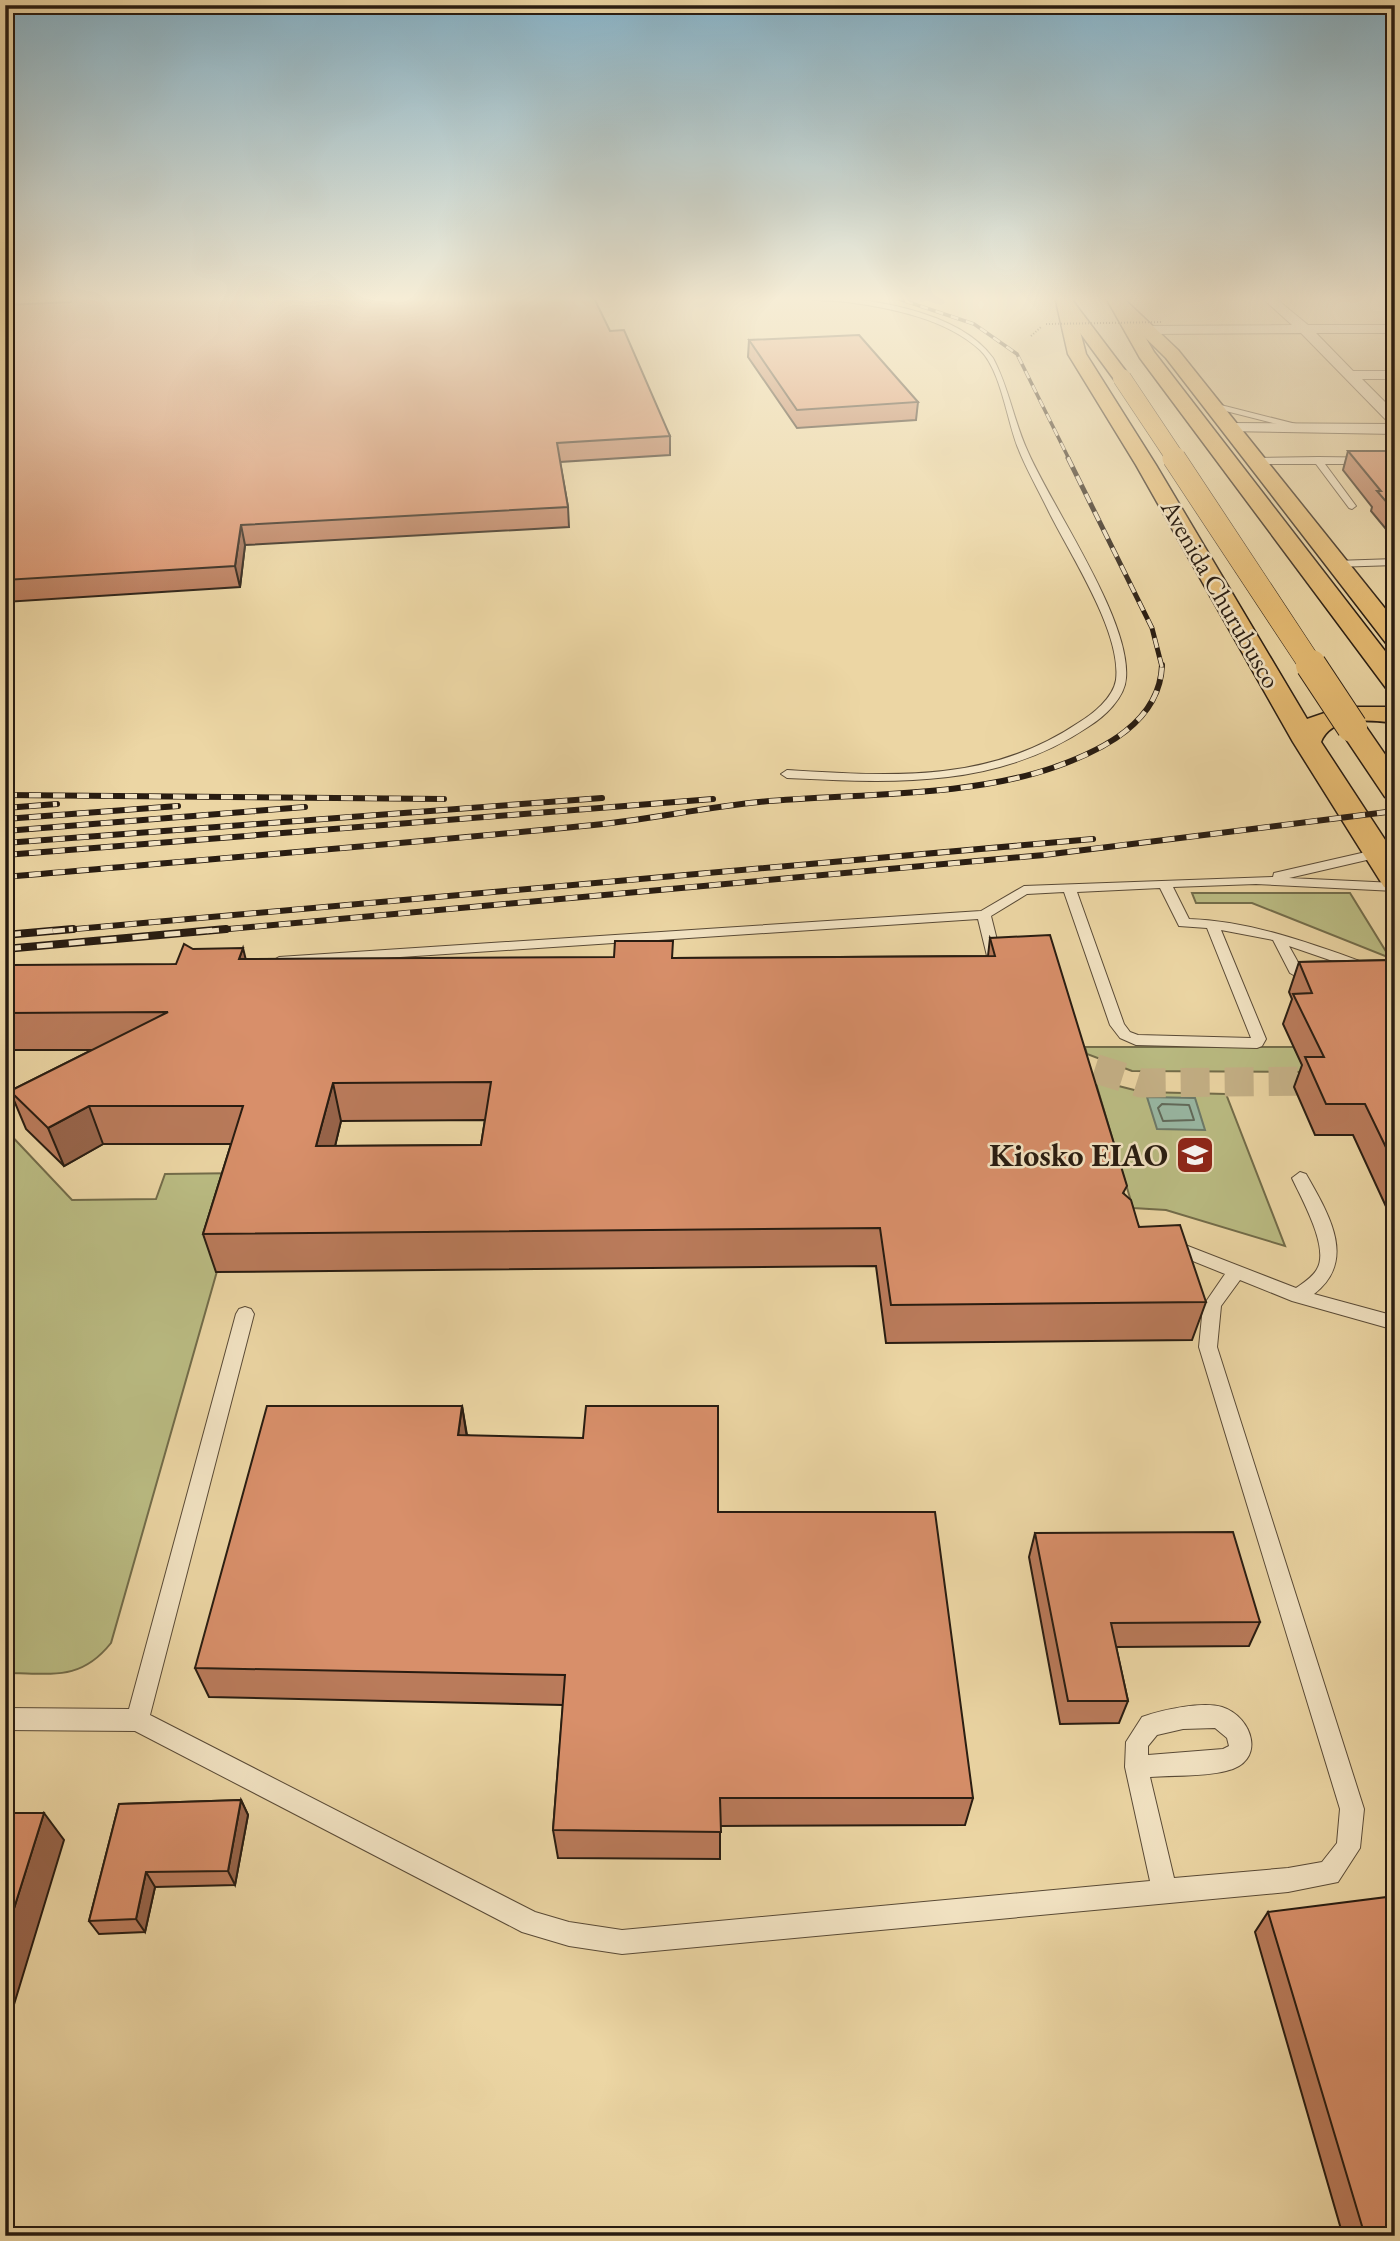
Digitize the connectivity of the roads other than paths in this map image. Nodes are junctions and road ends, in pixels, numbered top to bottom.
1 (1004, 401) edge
2 (1106, 401) edge
3 (1137, 401) edge
4 (1181, 401) edge
5 (1206, 401) edge
6 (1375, 401) edge
7 (1209, 404) junction
8 (1395, 421) edge
9 (1228, 428) junction
10 (1307, 429) junction
11 (1395, 429) edge
12 (1318, 460) junction
13 (1253, 461) junction
14 (1395, 461) edge
15 (1352, 506) dead end
16 (1395, 562) edge
17 (1335, 564) junction
18 (1395, 638) edge
19 (1395, 682) edge
20 (1395, 715) edge
21 (1307, 742) junction
22 (787, 774) dead end
23 (1395, 792) edge
24 (1379, 853) junction
25 (1256, 880) junction
26 (1395, 880) edge
27 (1166, 886) junction
28 (1395, 887) edge
29 (1069, 889) junction
30 (984, 915) junction
31 (1212, 924) junction
32 (1278, 937) junction
33 (266, 962) edge
34 (1358, 965) edge
35 (981, 969) edge
36 (1297, 973) dead end
37 (1300, 1178) dead end
38 (1157, 1240) edge
39 (1236, 1273) junction
40 (1298, 1296) junction
41 (245, 1314) dead end
42 (1395, 1322) edge
43 (5, 1719) edge
44 (137, 1720) junction
45 (1136, 1767) dead end
46 (1165, 1891) junction

1 - 22 lane
2 - 21 main road, Avenida Churubusco
3 - 23 main road, Avenida Churubusco, bridge
4 - 19 main road
5 - 7 main road
6 - 8 street
7 - 9 main road
7 - 10 lane
9 - 10 street
9 - 13 main road
10 - 11 street
12 - 13 lane
12 - 14 lane
12 - 15 lane
13 - 17 main road
16 - 17 lane
17 - 18 main road
20 - 21 main road
21 - 24 main road, Avenida Churubusco
24 - 25 lane
24 - 26 main road, Avenida Churubusco
25 - 27 lane
25 - 28 lane
27 - 29 lane
27 - 31 lane
29 - 30 lane
29 - 31 lane
30 - 33 lane
30 - 35 lane
31 - 32 lane
32 - 34 lane
32 - 36 lane
37 - 40 lane
38 - 39 lane
39 - 40 lane
39 - 46 lane
40 - 42 lane
41 - 44 lane
43 - 44 lane
44 - 46 lane
45 - 46 lane

